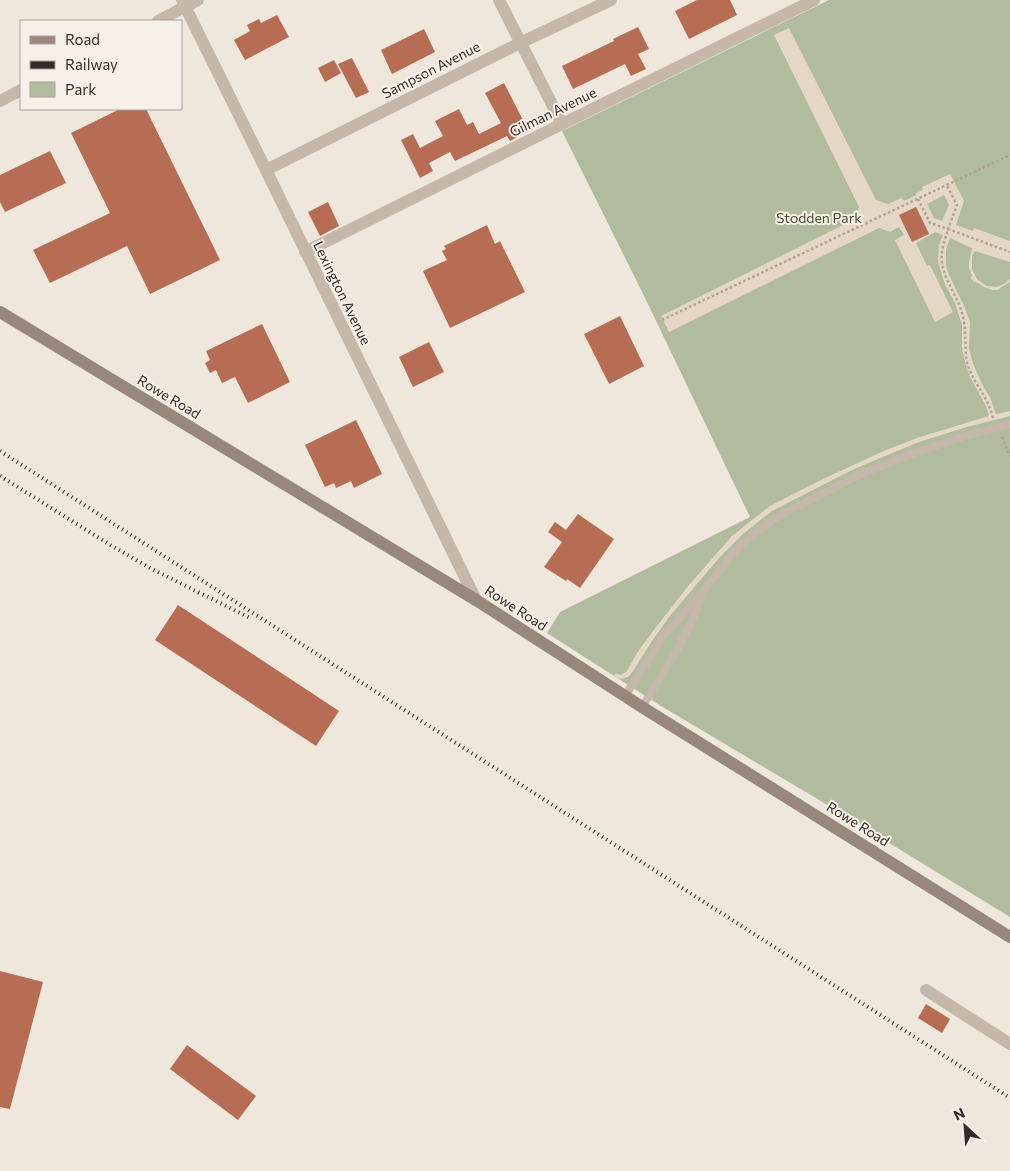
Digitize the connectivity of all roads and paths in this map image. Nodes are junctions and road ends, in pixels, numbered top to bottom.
1 (198, 0) edge
2 (499, 0) edge
3 (611, 0) edge
4 (814, 0) edge
5 (184, 4) edge
6 (160, 20) edge
7 (520, 43) junction
8 (20, 91) edge
9 (0, 101) edge
10 (562, 124) junction
11 (1010, 155) edge
12 (266, 170) junction
13 (946, 185) junction
14 (918, 199) junction
15 (948, 229) junction
16 (305, 252) junction
17 (1010, 252) edge
18 (0, 312) edge
19 (662, 320) dead end
20 (993, 418) dead end
21 (1010, 424) edge
22 (1002, 437) dead end
23 (1010, 456) edge
24 (705, 589) junction
25 (476, 600) junction
26 (625, 696) junction
27 (642, 707) junction
28 (1010, 937) edge
29 (926, 990) dead end
30 (1010, 1044) edge

1 - 5 street
2 - 7 street
3 - 7 street, Sampson Avenue
4 - 10 street, Gilman Avenue
5 - 6 street
5 - 12 street, Lexington Avenue
7 - 10 street
7 - 12 street, Sampson Avenue
8 - 9 street
10 - 16 street, Gilman Avenue
11 - 13 path
12 - 16 street, Lexington Avenue
13 - 14 path
13 - 15 path
14 - 15 path
14 - 19 path
15 - 17 path
15 - 20 path
16 - 25 street, Lexington Avenue
18 - 25 main road, Rowe Road
21 - 24 lane
22 - 23 path
24 - 26 lane
24 - 27 lane
25 - 26 main road, Rowe Road
26 - 27 main road, Rowe Road
27 - 28 main road, Rowe Road
29 - 30 street

